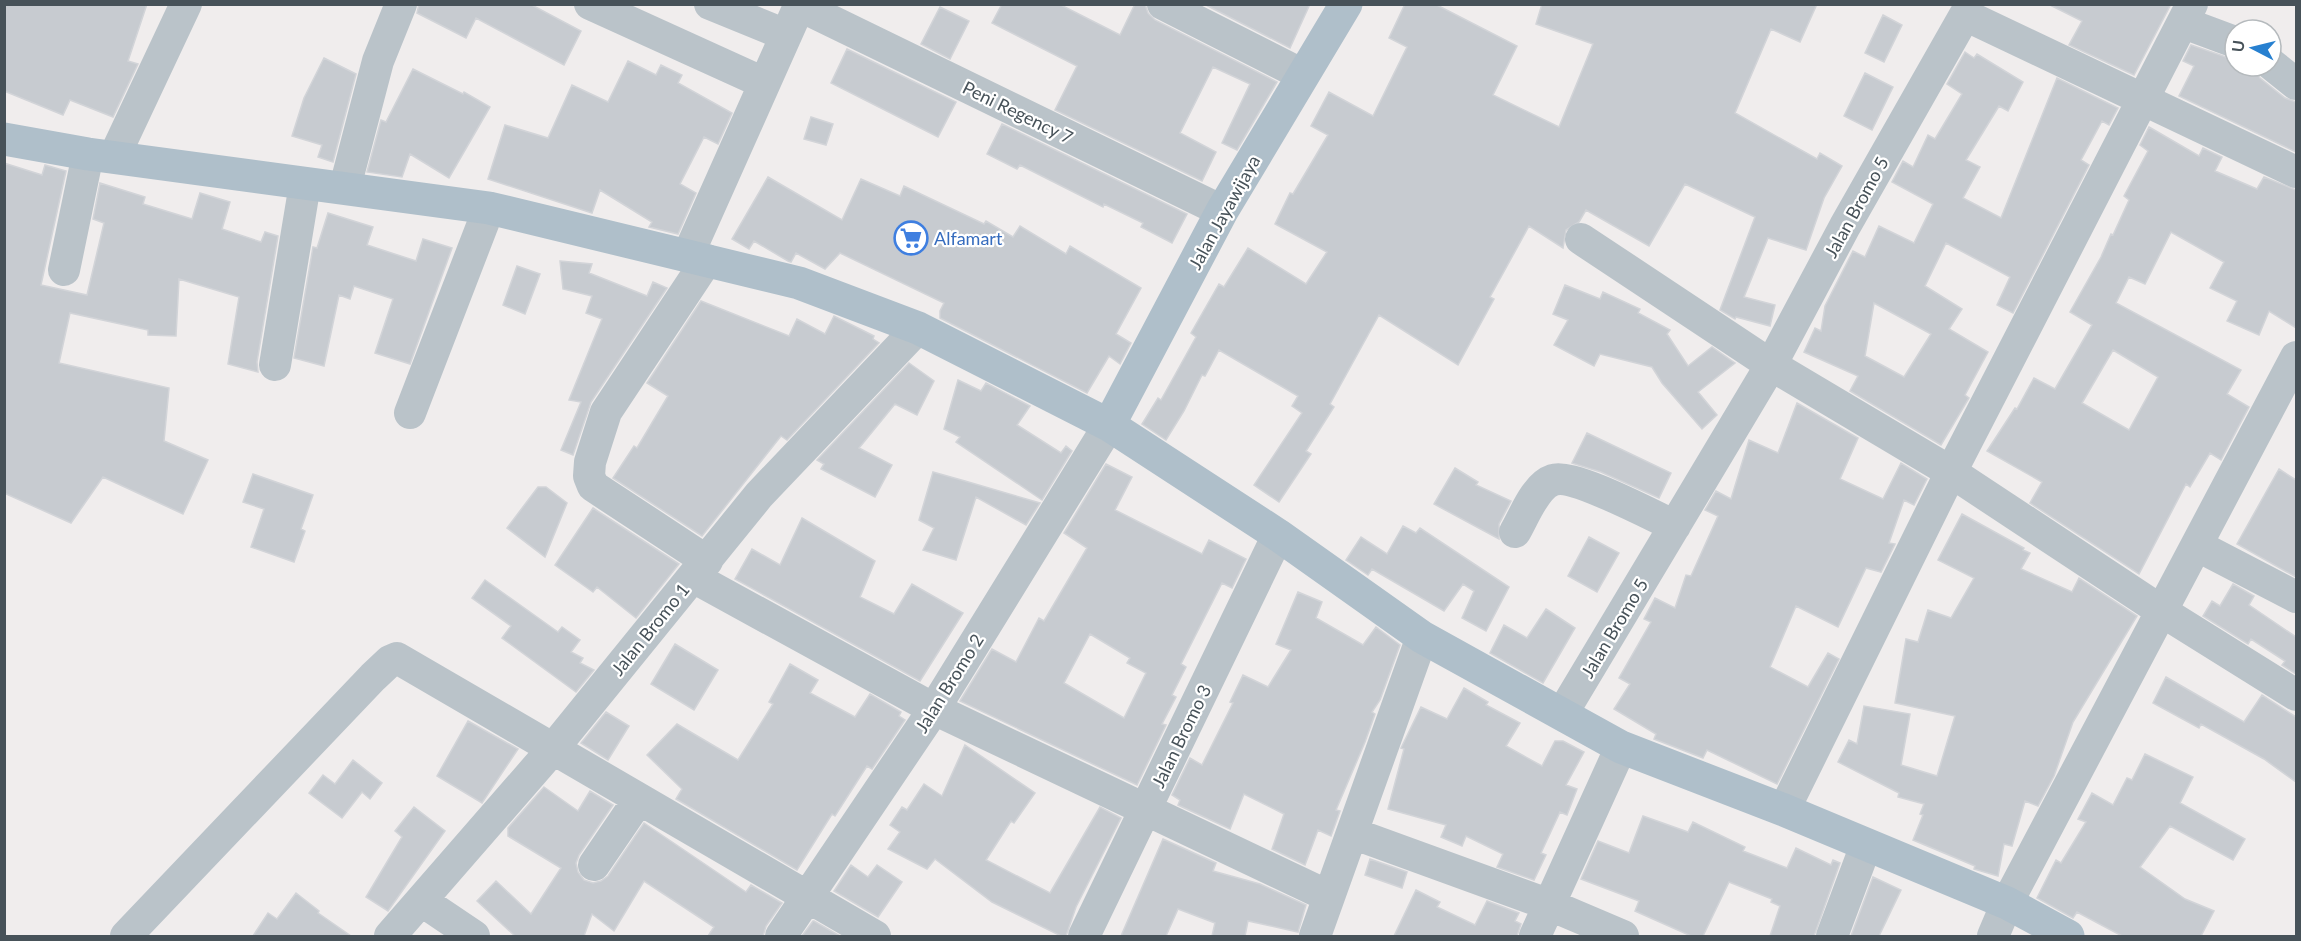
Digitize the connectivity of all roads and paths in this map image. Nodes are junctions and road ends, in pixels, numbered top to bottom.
1 (186, 4) edge
2 (401, 4) edge
3 (590, 4) edge
4 (710, 4) edge
5 (1163, 4) edge
6 (1346, 4) edge
7 (807, 8) edge
8 (1959, 8) edge
9 (2188, 14) edge
10 (786, 35) junction
11 (2223, 35) edge
12 (2283, 74) edge
13 (1303, 75) junction
14 (764, 83) junction
15 (2296, 84) edge
16 (2145, 98) junction
17 (4, 139) edge
18 (101, 155) junction
19 (2296, 172) edge
20 (305, 184) junction
21 (345, 187) junction
22 (489, 208) junction
23 (1222, 211) junction
24 (1581, 239) dead end
25 (697, 257) junction
26 (64, 270) dead end
27 (918, 328) junction
28 (275, 364) dead end
29 (1771, 365) junction
30 (2294, 371) edge
31 (410, 413) dead end
32 (1109, 425) junction
33 (1951, 472) junction
34 (1675, 526) junction
35 (1515, 532) dead end
36 (1278, 536) junction
37 (2198, 546) junction
38 (700, 569) junction
39 (2296, 597) edge
40 (2163, 612) junction
41 (1422, 637) junction
42 (2296, 695) edge
43 (934, 709) junction
44 (1562, 714) junction
45 (1621, 747) junction
46 (552, 750) junction
47 (639, 799) junction
48 (1146, 809) junction
49 (1784, 810) junction
50 (1352, 832) junction
51 (1866, 845) junction
52 (594, 865) dead end
53 (1328, 896) junction
54 (807, 897) junction
55 (422, 901) junction
56 (2007, 903) junction
57 (1550, 905) junction
58 (126, 936) edge
59 (390, 936) edge
60 (474, 936) edge
61 (781, 936) edge
62 (875, 936) edge
63 (1084, 936) edge
64 (1315, 936) edge
65 (1535, 936) edge
66 (1623, 936) edge
67 (1832, 936) edge
68 (1993, 936) edge
69 (2068, 936) edge

1 - 18 street
2 - 21 street
3 - 14 street
4 - 10 street
5 - 13 street
6 - 13 main road, Jalan Jayawijaya
7 - 10 street
7 - 23 street, Peni Regency 7
8 - 16 street, Jalan Bromo 5
8 - 29 street, Jalan Bromo 5
9 - 11 street
9 - 16 street
10 - 14 street
12 - 15 street
13 - 23 main road, Jalan Jayawijaya
14 - 25 street
16 - 19 street, Jalan Bromo 5
16 - 33 street
17 - 18 main road
18 - 20 main road
18 - 26 street
20 - 21 main road
20 - 28 street
21 - 22 main road
22 - 25 main road
22 - 31 street
23 - 32 main road, Jalan Jayawijaya
24 - 29 street
25 - 27 main road
25 - 38 street
27 - 32 main road
27 - 38 street, Jalan Bromo 1
29 - 33 street
29 - 34 street, Jalan Bromo 5
30 - 37 street
32 - 36 main road
32 - 43 street, Jalan Bromo 2
33 - 40 street
33 - 49 street
34 - 35 street
34 - 44 street, Jalan Bromo 5
36 - 41 main road
36 - 48 street, Jalan Bromo 3
37 - 39 street
37 - 40 street
38 - 43 street
38 - 46 street, Jalan Bromo 1
40 - 42 street
40 - 56 street
41 - 44 main road
41 - 50 street
43 - 48 street
43 - 54 street, Jalan Bromo 2
44 - 45 main road
45 - 49 main road
45 - 57 street
46 - 47 street
46 - 55 street, Jalan Bromo 1
46 - 58 street
47 - 52 street
47 - 54 street
48 - 53 street
48 - 63 street, Jalan Bromo 3
49 - 51 main road
50 - 53 street
50 - 57 street
51 - 56 main road
51 - 67 street
53 - 64 street
54 - 61 street, Jalan Bromo 2
54 - 62 street
55 - 59 street, Jalan Bromo 1
55 - 60 street
56 - 68 street
56 - 69 main road
57 - 65 street
57 - 66 street

